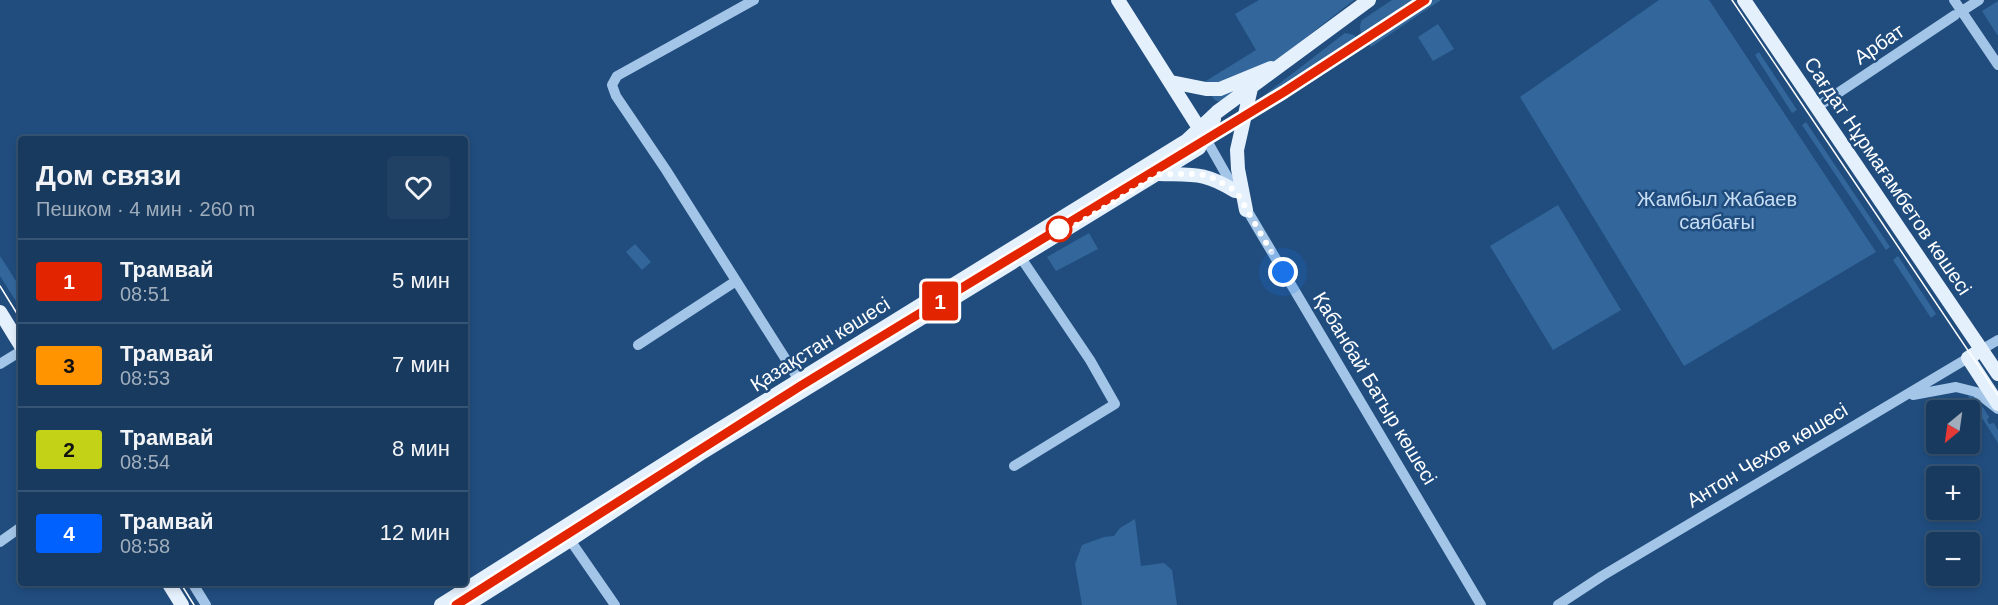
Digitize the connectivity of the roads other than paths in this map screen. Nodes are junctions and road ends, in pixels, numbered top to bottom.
1 (754, 0) edge
2 (1118, 0) edge
3 (1369, 0) edge
4 (1744, 0) edge
5 (1954, 0) edge
6 (1979, 0) edge
7 (1958, 13) junction
8 (1998, 65) edge
9 (1279, 66) junction
10 (1169, 78) junction
11 (1251, 88) junction
12 (1823, 103) dead end
13 (1202, 133) junction
14 (1160, 174) junction
15 (1236, 191) junction
16 (1246, 210) junction
17 (1017, 252) junction
18 (736, 281) junction
19 (0, 312) edge
20 (1998, 340) edge
21 (18, 341) edge
22 (638, 345) dead end
23 (1982, 350) junction
24 (18, 353) edge
25 (1968, 358) junction
26 (0, 364) edge
27 (1998, 374) edge
28 (802, 385) junction
29 (1907, 396) junction
30 (1998, 404) edge
31 (1998, 409) edge
32 (1014, 466) dead end
33 (562, 528) junction
34 (18, 529) edge
35 (570, 540) junction
36 (0, 542) edge
37 (170, 586) edge
38 (194, 586) edge
39 (182, 605) edge
40 (206, 605) edge
41 (441, 605) edge
42 (467, 605) edge
43 (615, 605) edge
44 (1481, 605) edge
45 (1558, 605) edge

1 - 18 street
2 - 10 main road
3 - 9 main road, Қазақстан көшесі
4 - 23 main road, Сағдат Нұрмағамбетов көшесі
5 - 7 street
6 - 7 street, Арбат
7 - 8 street
7 - 12 street, Арбат
9 - 10 main road
9 - 11 main road, Қазақстан көшесі
10 - 13 main road
11 - 13 main road, Қазақстан көшесі
11 - 16 main road
13 - 14 main road, Қазақстан көшесі
13 - 15 street, Қабанбай Батыр көшесі
13 - 17 main road, Қазақстан көшесі
14 - 15 main road
14 - 17 main road, Қазақстан көшесі
15 - 16 street, Қабанбай Батыр көшесі
16 - 44 street, Қабанбай Батыр көшесі
17 - 28 main road, Қазақстан көшесі
17 - 32 street
18 - 22 street
18 - 28 street
19 - 21 main road
20 - 23 street, Антон Чехов көшесі
23 - 25 main road, Антон Чехов көшесі
23 - 27 main road, Сағдат Нұрмағамбетов көшесі
24 - 26 street
25 - 29 street, Антон Чехов көшесі
25 - 30 main road
28 - 33 main road, Қазақстан көшесі
28 - 35 main road, Қазақстан көшесі
29 - 31 street
29 - 45 street, Антон Чехов көшесі
33 - 35 main road
33 - 41 main road, Қазақстан көшесі
34 - 36 street
35 - 42 main road, Қазақстан көшесі
35 - 43 street
37 - 39 main road
38 - 40 street

